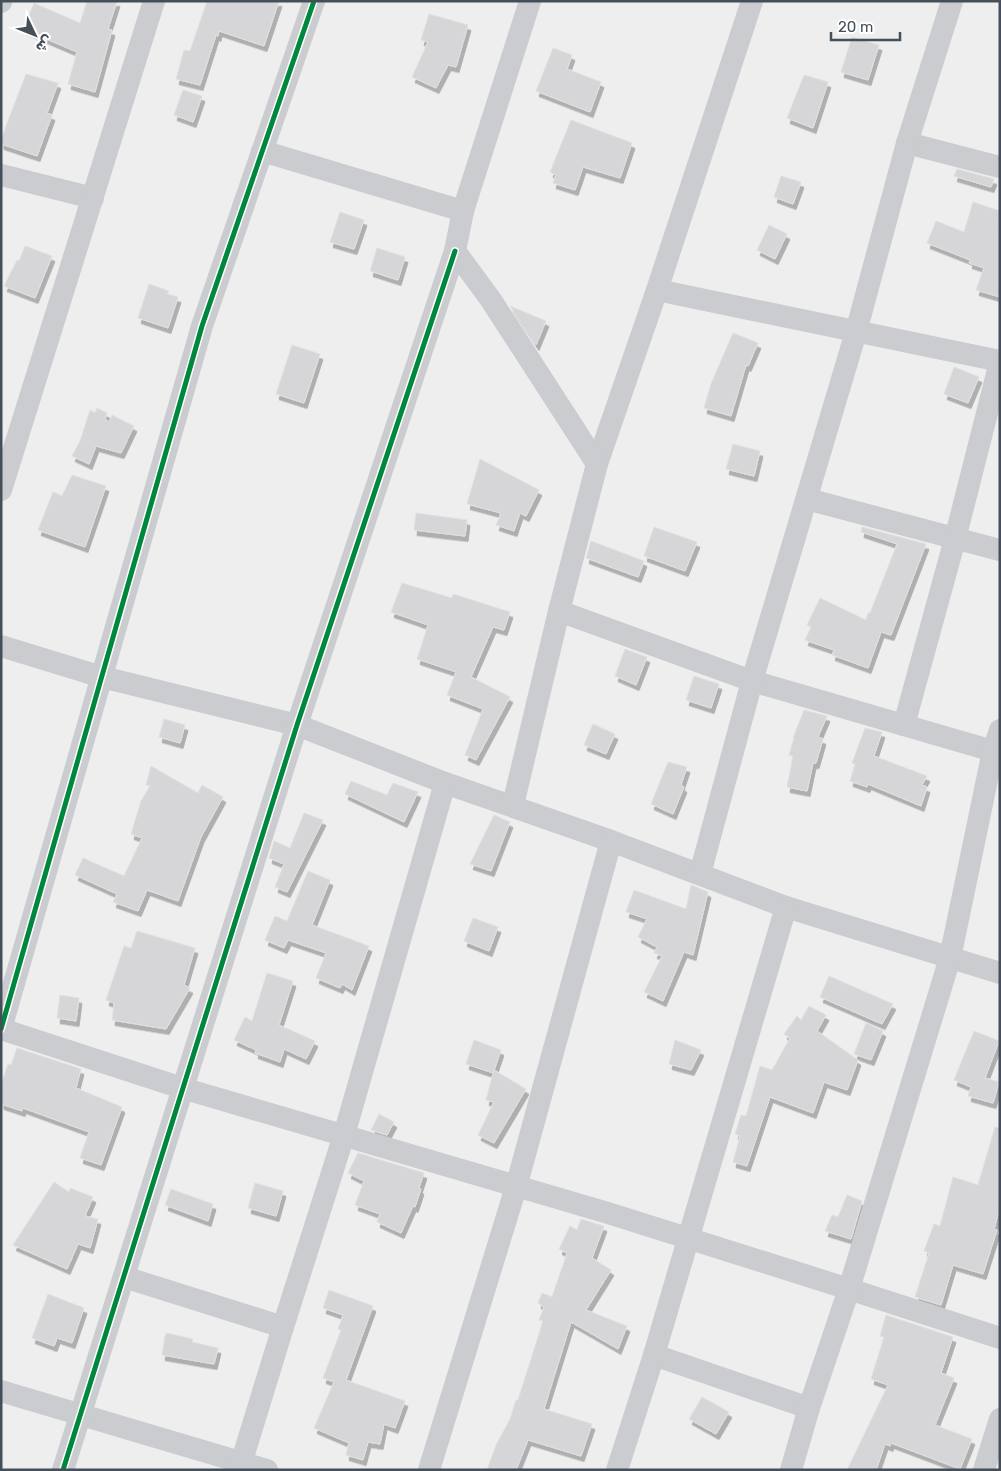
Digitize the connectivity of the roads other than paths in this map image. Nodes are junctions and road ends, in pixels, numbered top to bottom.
1 (154, 1) edge
2 (314, 1) edge
3 (530, 1) edge
4 (752, 1) edge
5 (952, 1) edge
6 (907, 144) junction
7 (262, 151) junction
8 (1000, 167) edge
9 (1, 174) edge
10 (93, 198) junction
11 (464, 211) junction
12 (455, 251) junction
13 (657, 290) junction
14 (856, 332) junction
15 (1000, 362) edge
16 (597, 464) junction
17 (1, 490) edge
18 (807, 499) junction
19 (955, 538) junction
20 (1000, 550) edge
21 (559, 611) junction
22 (1, 646) edge
23 (102, 676) junction
24 (752, 681) junction
25 (297, 725) junction
26 (904, 725) junction
27 (996, 740) edge
28 (446, 783) junction
29 (513, 805) junction
30 (611, 841) junction
31 (700, 874) junction
32 (786, 907) junction
33 (950, 958) junction
34 (1000, 973) edge
35 (1, 1029) edge
36 (182, 1088) junction
37 (344, 1135) junction
38 (516, 1187) junction
39 (689, 1239) junction
40 (124, 1277) junction
41 (849, 1288) junction
42 (283, 1327) junction
43 (1000, 1338) edge
44 (654, 1355) junction
45 (1, 1391) edge
46 (809, 1408) junction
47 (79, 1414) junction
48 (1000, 1419) edge
49 (240, 1466) edge
50 (63, 1470) edge
51 (267, 1470) edge
52 (429, 1470) edge
53 (617, 1470) edge
54 (791, 1470) edge
55 (984, 1470) edge

1 - 10 street
2 - 7 street
3 - 11 street
4 - 13 street
5 - 6 street
6 - 8 street
6 - 14 street
7 - 11 street
7 - 23 street
9 - 10 street
10 - 17 street
11 - 12 street
12 - 16 street
12 - 25 street
13 - 14 street
13 - 16 street
14 - 15 street
14 - 18 street
15 - 19 street
16 - 21 street
18 - 19 street
18 - 24 street
19 - 20 street
19 - 26 street
21 - 24 street
21 - 29 street
22 - 23 street
23 - 25 street
23 - 35 street
24 - 26 street
24 - 31 street
25 - 28 street
25 - 36 street
26 - 27 street
27 - 33 street
28 - 29 street
28 - 37 street
29 - 30 street
30 - 31 street
30 - 38 street
31 - 32 street
32 - 33 street
32 - 39 street
33 - 34 street
33 - 41 street
35 - 36 street
36 - 37 street
36 - 40 street
37 - 38 street
37 - 42 street
38 - 39 street
38 - 52 street
39 - 41 street
39 - 44 street
40 - 42 street
40 - 47 street
41 - 43 street
41 - 46 street
42 - 49 street
44 - 46 street
44 - 53 street
45 - 47 street
46 - 54 street
47 - 49 street
47 - 50 street
48 - 55 street
49 - 51 street

